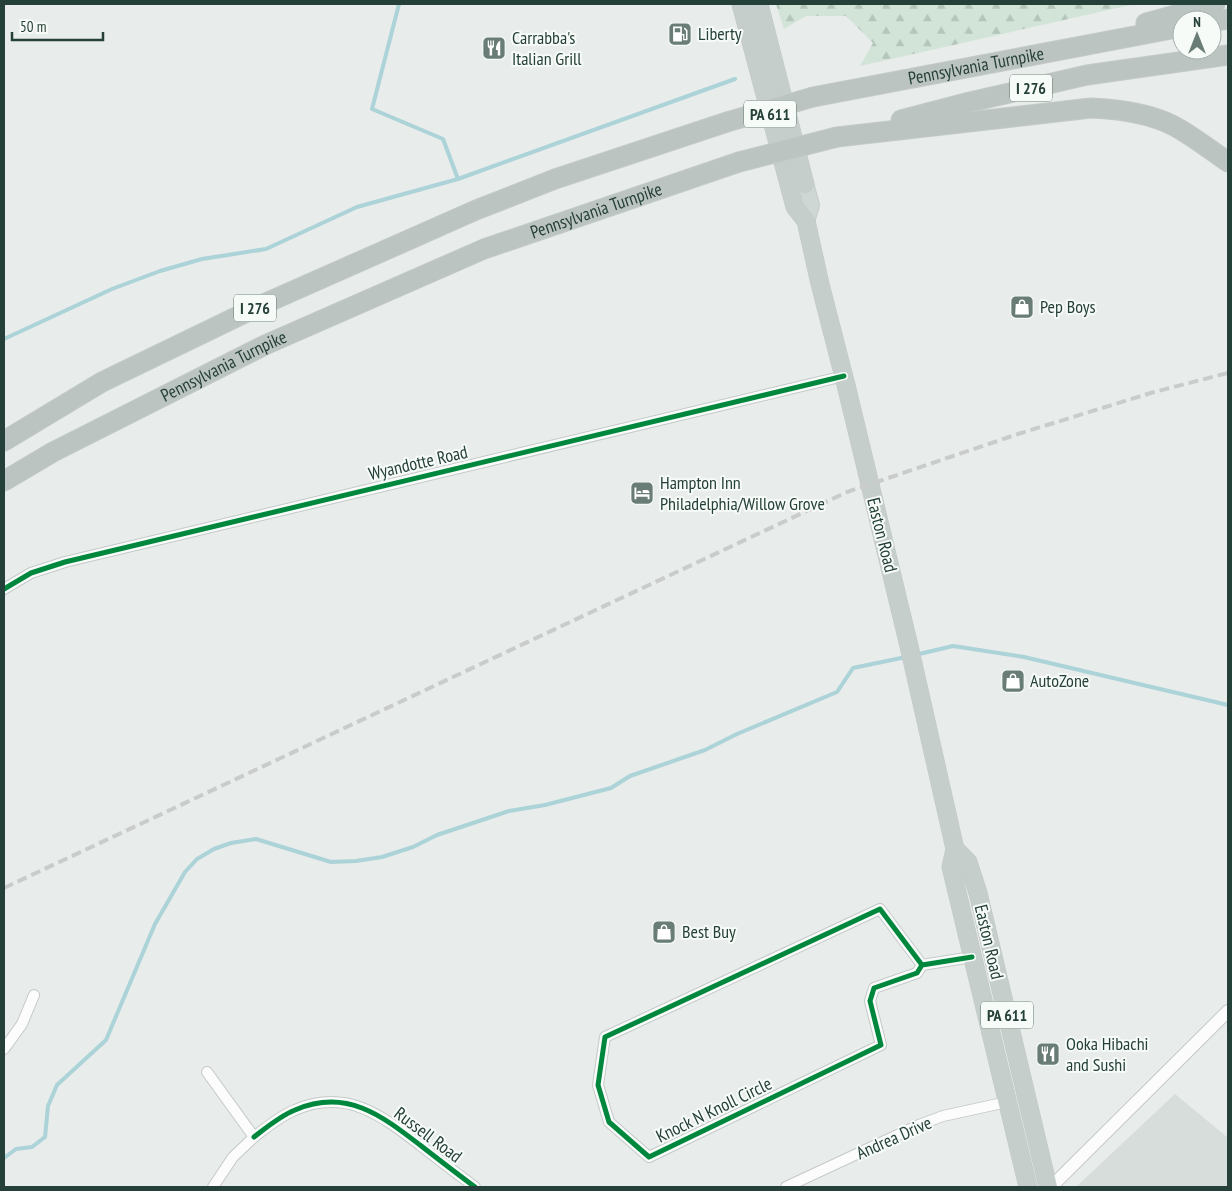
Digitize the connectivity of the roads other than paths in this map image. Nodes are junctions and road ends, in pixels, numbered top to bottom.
1 (741, 4) edge
2 (759, 4) edge
3 (1215, 4) edge
4 (1172, 29) edge
5 (1030, 55) junction
6 (1228, 55) edge
7 (837, 137) junction
8 (1228, 162) edge
9 (805, 184) joint
10 (806, 221) junction
11 (844, 376) junction
12 (4, 441) edge
13 (4, 481) edge
14 (4, 589) edge
15 (954, 849) junction
16 (972, 957) junction
17 (922, 965) junction
18 (34, 995) dead end
19 (1228, 1011) edge
20 (4, 1049) edge
21 (206, 1072) dead end
22 (1007, 1102) junction
23 (254, 1137) junction
24 (213, 1187) edge
25 (474, 1187) edge
26 (786, 1187) edge
27 (1028, 1187) edge
28 (1049, 1187) edge

1 - 10 highway, Easton Road / PA 611
2 - 9 highway, Easton Road / PA 611
3 - 5 highway
4 - 5 highway, Pennsylvania Turnpike / I 276
5 - 12 highway, Pennsylvania Turnpike / I 276, bridge
6 - 7 highway, Pennsylvania Turnpike / I 276
7 - 8 highway
7 - 13 highway, Pennsylvania Turnpike / I 276, bridge
9 - 10 main road, Easton Road / PA 611
10 - 11 highway, Easton Road / PA 611
11 - 14 street, Wyandotte Road
11 - 15 highway, Easton Road / PA 611
15 - 16 highway, Easton Road / PA 611
15 - 28 highway, Easton Road / PA 611
16 - 17 street, Knock N Knoll Circle
16 - 22 highway, Easton Road / PA 611
17 - 17 street, Knock N Knoll Circle
18 - 20 street
19 - 28 street
21 - 23 street
22 - 26 street, Andrea Drive
22 - 27 highway, Easton Road / PA 611
23 - 24 street, Russell Road
23 - 25 street, Russell Road

